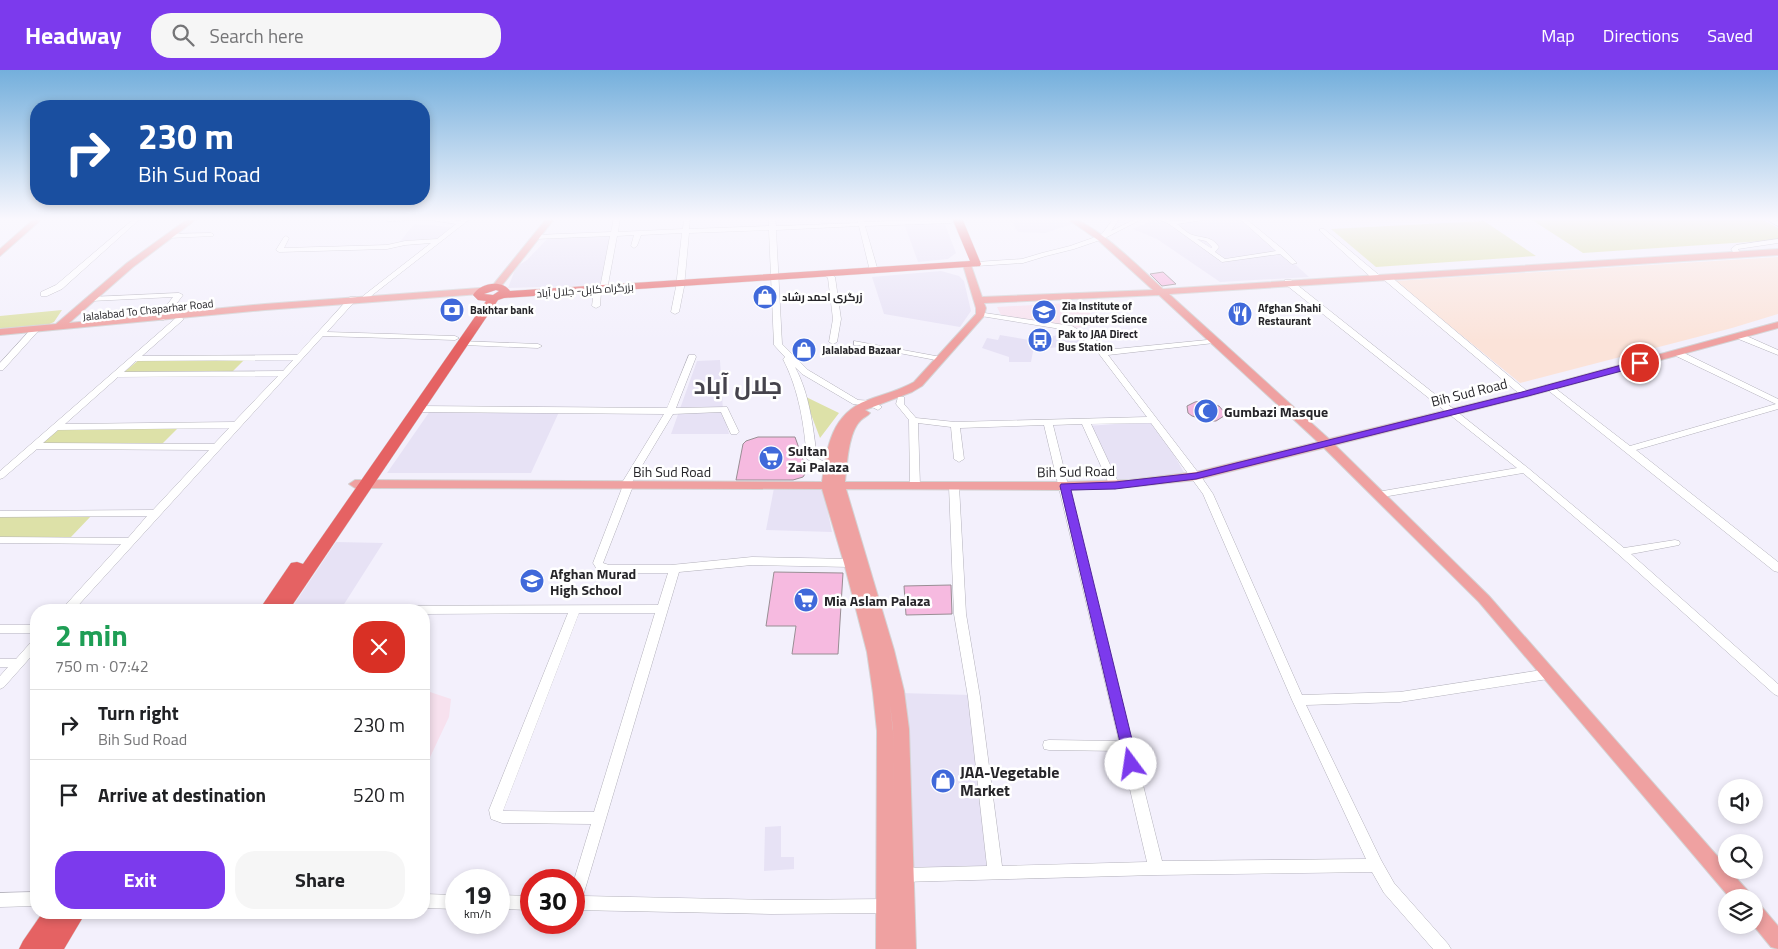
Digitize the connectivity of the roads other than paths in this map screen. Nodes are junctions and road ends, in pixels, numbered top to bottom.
1 (91, 259) edge
2 (140, 259) edge
3 (416, 259) edge
4 (518, 259) edge
5 (608, 259) edge
6 (683, 259) edge
7 (773, 259) edge
8 (871, 259) edge
9 (969, 259) edge
10 (1029, 259) edge
11 (1124, 259) edge
12 (1221, 259) edge
13 (1237, 259) edge
14 (1290, 259) edge
15 (1355, 259) edge
16 (1671, 259) edge
17 (971, 263) junction
18 (1294, 263) dead end
19 (874, 269) junction
20 (827, 274) junction
21 (774, 275) junction
22 (1386, 276) junction
23 (1376, 277) junction
24 (681, 282) junction
25 (1288, 282) junction
26 (602, 289) junction
27 (1159, 292) junction
28 (493, 293) junction
29 (44, 294) dead end
30 (366, 298) junction
31 (91, 299) junction
32 (353, 300) junction
33 (298, 304) junction
34 (596, 306) dead end
35 (984, 308) junction
36 (675, 312) dead end
37 (161, 318) junction
38 (180, 319) junction
39 (1778, 325) edge
40 (56, 329) junction
41 (0, 332) edge
42 (34, 332) junction
43 (322, 334) junction
44 (1739, 336) junction
45 (0, 337) edge
46 (459, 341) junction
47 (1214, 341) junction
48 (833, 342) dead end
49 (858, 343) dead end
50 (778, 345) junction
51 (538, 346) dead end
52 (15, 353) junction
53 (1103, 353) junction
54 (1677, 353) junction
55 (1778, 353) edge
56 (0, 354) edge
57 (301, 357) junction
58 (692, 357) dead end
59 (135, 359) junction
60 (941, 359) junction
61 (0, 368) edge
62 (286, 373) junction
63 (117, 375) junction
64 (1548, 387) junction
65 (1525, 394) junction
66 (901, 399) junction
67 (1778, 402) edge
68 (874, 405) junction
69 (1778, 406) edge
70 (418, 408) junction
71 (671, 411) junction
72 (1450, 412) junction
73 (913, 420) junction
74 (1154, 420) junction
75 (1085, 421) junction
76 (1048, 422) junction
77 (955, 424) junction
78 (238, 426) junction
79 (56, 427) junction
80 (734, 432) dead end
81 (1326, 443) junction
82 (35, 446) junction
83 (218, 446) junction
84 (1629, 449) junction
85 (959, 459) dead end
86 (829, 468) junction
87 (1525, 470) junction
88 (0, 476) edge
89 (1196, 476) junction
90 (360, 484) junction
91 (625, 486) junction
92 (833, 486) junction
93 (915, 486) junction
94 (954, 486) junction
95 (1065, 486) junction
96 (1115, 486) junction
97 (1377, 495) junction
98 (157, 513) junction
99 (0, 514) edge
100 (0, 540) edge
101 (131, 541) junction
102 (1675, 543) dead end
103 (1622, 552) junction
104 (851, 563) junction
105 (1778, 568) edge
106 (671, 569) junction
107 (73, 604) edge
108 (271, 604) edge
109 (284, 604) edge
110 (662, 609) junction
111 (430, 610) edge
112 (575, 610) junction
113 (0, 629) edge
114 (30, 629) edge
115 (30, 651) edge
116 (0, 663) edge
117 (19, 663) junction
118 (1548, 674) junction
119 (0, 684) edge
120 (1778, 691) edge
121 (1298, 700) junction
122 (1049, 746) dead end
123 (1127, 746) junction
124 (599, 818) junction
125 (1376, 865) junction
126 (1156, 868) junction
127 (584, 869) edge
128 (995, 872) junction
129 (886, 875) junction
130 (904, 875) junction
131 (1734, 889) edge
132 (30, 899) edge
133 (0, 900) edge
134 (430, 901) edge
135 (445, 902) edge
136 (585, 903) edge
137 (886, 906) junction
138 (905, 906) junction
139 (52, 919) edge
140 (70, 919) edge
141 (1763, 922) edge
142 (1778, 940) edge
143 (31, 949) edge
144 (50, 949) edge
145 (886, 949) edge
146 (906, 949) edge
147 (1443, 949) edge

1 - 29 street
2 - 31 main road
3 - 30 street
4 - 28 main road
5 - 26 street
6 - 24 street
7 - 21 street
8 - 19 street
9 - 17 highway
10 - 17 street
11 - 27 main road
12 - 13 street
14 - 18 street
15 - 23 street
16 - 22 main road
17 - 19 highway, بزرگراه کابل- جلال آباد
17 - 35 main road
19 - 20 highway, بزرگراه کابل- جلال آباد
19 - 21 highway, بزرگراه کابل- جلال آباد
20 - 21 highway, بزرگراه کابل- جلال آباد
20 - 48 street
21 - 24 highway, بزرگراه کابل- جلال آباد
21 - 50 street
22 - 23 main road
22 - 65 street
23 - 25 main road
24 - 26 highway, بزرگراه کابل- جلال آباد
24 - 36 street
25 - 27 main road
25 - 72 street
26 - 28 highway, بزرگراه کابل- جلال آباد
26 - 34 street
27 - 35 main road
27 - 47 main road
28 - 30 main road, Jalalabad To Chaparhar Road
28 - 46 highway
30 - 32 main road, Jalalabad To Chaparhar Road
31 - 37 street
31 - 40 main road
32 - 33 main road, Jalalabad To Chaparhar Road
32 - 43 street
33 - 37 main road, Jalalabad To Chaparhar Road
33 - 38 main road, Jalalabad To Chaparhar Road
35 - 53 street
35 - 60 main road
35 - 66 main road
37 - 40 main road, Jalalabad To Chaparhar Road
38 - 40 main road, Jalalabad To Chaparhar Road
38 - 59 street
39 - 44 main road, Bih Sud Road
40 - 42 main road, Jalalabad To Chaparhar Road
41 - 42 main road, Jalalabad To Chaparhar Road
42 - 45 main road, Jalalabad To Chaparhar Road
42 - 52 street
43 - 46 street
43 - 57 street
44 - 54 main road, Bih Sud Road
44 - 55 street
46 - 51 street
46 - 70 highway
46 - 90 highway
47 - 53 street
47 - 81 main road
49 - 60 street
50 - 68 street
50 - 86 street
52 - 56 street
52 - 61 street
53 - 74 street
54 - 64 main road, Bih Sud Road
54 - 67 street
57 - 59 street
57 - 62 street
58 - 71 street
59 - 63 street
60 - 68 main road
62 - 63 street
62 - 78 street
63 - 79 street
64 - 65 main road, Bih Sud Road
64 - 84 street
65 - 72 main road, Bih Sud Road
66 - 68 main road
66 - 73 street
68 - 86 main road
68 - 92 main road
69 - 84 street
70 - 71 street
70 - 90 highway
71 - 80 street
71 - 91 street
72 - 81 main road, Bih Sud Road
72 - 87 street
73 - 77 street
73 - 93 street
74 - 75 street
74 - 89 street
75 - 76 street
75 - 96 street
76 - 77 street
76 - 95 street
77 - 85 street
78 - 79 street
78 - 83 street
79 - 82 street
81 - 89 main road, Bih Sud Road
81 - 97 main road
82 - 83 street
82 - 88 street
83 - 98 street
84 - 105 street
86 - 92 main road
87 - 97 street
87 - 103 street
89 - 96 main road, Bih Sud Road
89 - 121 street
90 - 91 main road, Bih Sud Road
90 - 108 highway
90 - 109 highway
91 - 92 main road, Bih Sud Road
91 - 106 street
92 - 93 main road, Bih Sud Road
92 - 104 main road
92 - 130 main road
93 - 94 main road, Bih Sud Road
94 - 95 main road, Bih Sud Road
94 - 128 street
95 - 96 main road, Bih Sud Road
95 - 123 street
97 - 118 main road
98 - 99 street
98 - 101 street
100 - 101 street
101 - 107 street
102 - 103 street
103 - 120 street
104 - 106 street
104 - 129 main road
106 - 110 street
110 - 112 street
110 - 124 street
111 - 112 street
112 - 124 street
113 - 114 street
115 - 117 street
116 - 117 street
117 - 119 street
118 - 121 street
118 - 131 main road
121 - 125 street
122 - 123 street
123 - 126 street
124 - 127 street
125 - 126 street
125 - 147 street
126 - 128 street
128 - 130 street
129 - 130 street
129 - 137 main road
130 - 138 main road
132 - 133 street
134 - 135 street
136 - 137 street
137 - 138 street
137 - 145 main road
138 - 146 main road
139 - 143 highway
140 - 144 highway
141 - 142 main road

